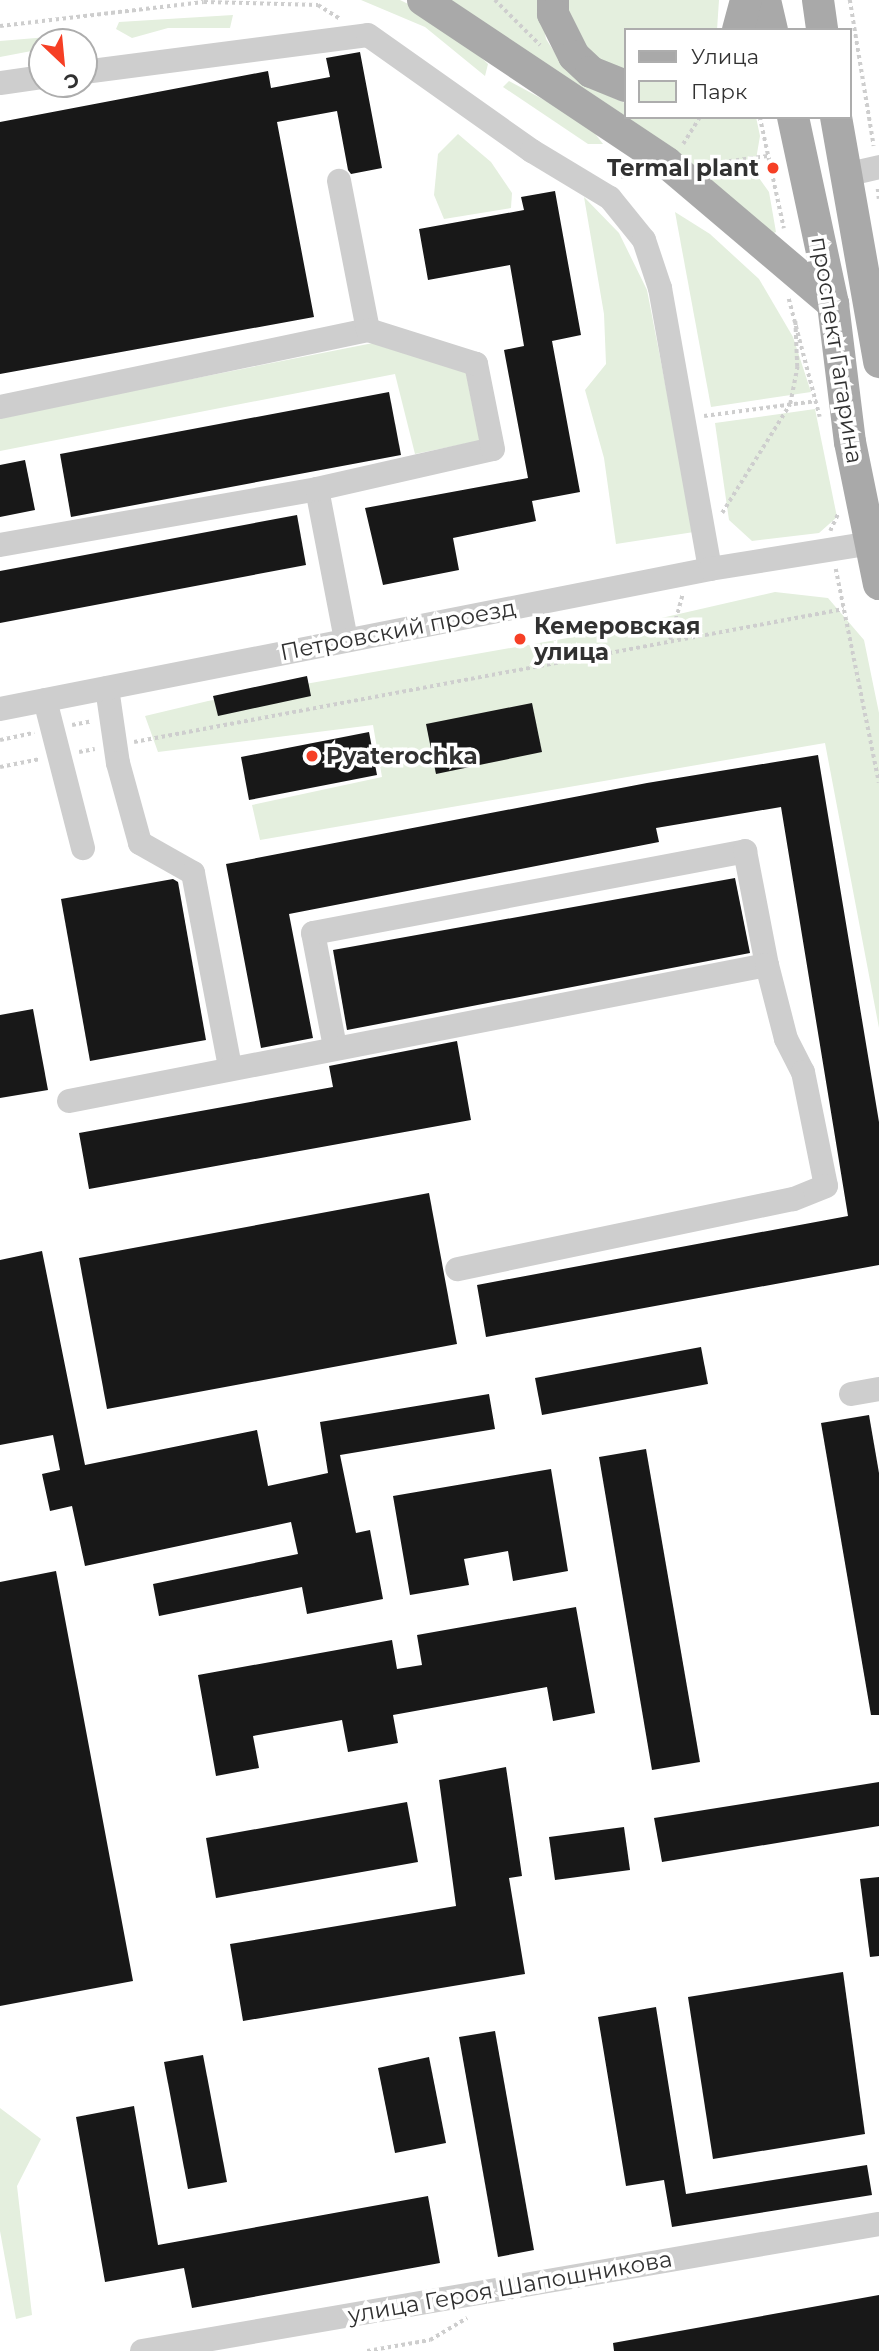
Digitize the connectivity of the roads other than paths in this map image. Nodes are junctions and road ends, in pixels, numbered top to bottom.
1 (423, 0) edge
2 (553, 0) edge
3 (746, 0) edge
4 (765, 0) edge
5 (818, 0) edge
6 (739, 28) edge
7 (772, 28) edge
8 (822, 28) edge
9 (98, 70) edge
10 (28, 79) edge
11 (0, 83) edge
12 (624, 86) edge
13 (793, 119) edge
14 (836, 119) edge
15 (878, 167) edge
16 (845, 175) junction
17 (339, 181) dead end
18 (871, 281) edge
19 (834, 304) junction
20 (369, 330) junction
21 (879, 362) edge
22 (0, 407) edge
23 (317, 489) junction
24 (875, 543) edge
25 (0, 545) edge
26 (699, 571) junction
27 (879, 584) edge
28 (346, 640) junction
29 (107, 688) junction
30 (46, 700) junction
31 (0, 709) edge
32 (83, 848) dead end
33 (768, 965) junction
34 (335, 1047) junction
35 (230, 1067) junction
36 (69, 1101) dead end
37 (457, 1269) dead end
38 (879, 1389) edge
39 (851, 1394) dead end
40 (879, 2224) edge
41 (142, 2351) edge

1 - 19 main road
2 - 12 main road
3 - 6 main road
4 - 7 main road
5 - 8 main road
9 - 26 street
10 - 11 street
13 - 19 main road, проспект Гагарина
14 - 16 main road, проспект Гагарина
15 - 16 street
16 - 18 main road, проспект Гагарина
17 - 20 street
18 - 21 main road, проспект Гагарина
19 - 24 main road, проспект Гагарина
20 - 22 street
20 - 23 street
23 - 25 street
23 - 28 street
24 - 26 street, Петровский проезд
24 - 27 main road, проспект Гагарина
26 - 28 street, Петровский проезд
28 - 29 street, Петровский проезд
29 - 30 street, Петровский проезд
29 - 35 street
30 - 31 street, Петровский проезд
30 - 32 street
33 - 34 street
33 - 34 street
33 - 37 street
34 - 35 street
35 - 36 street
38 - 39 street
40 - 41 street, улица Героя Шапошникова

